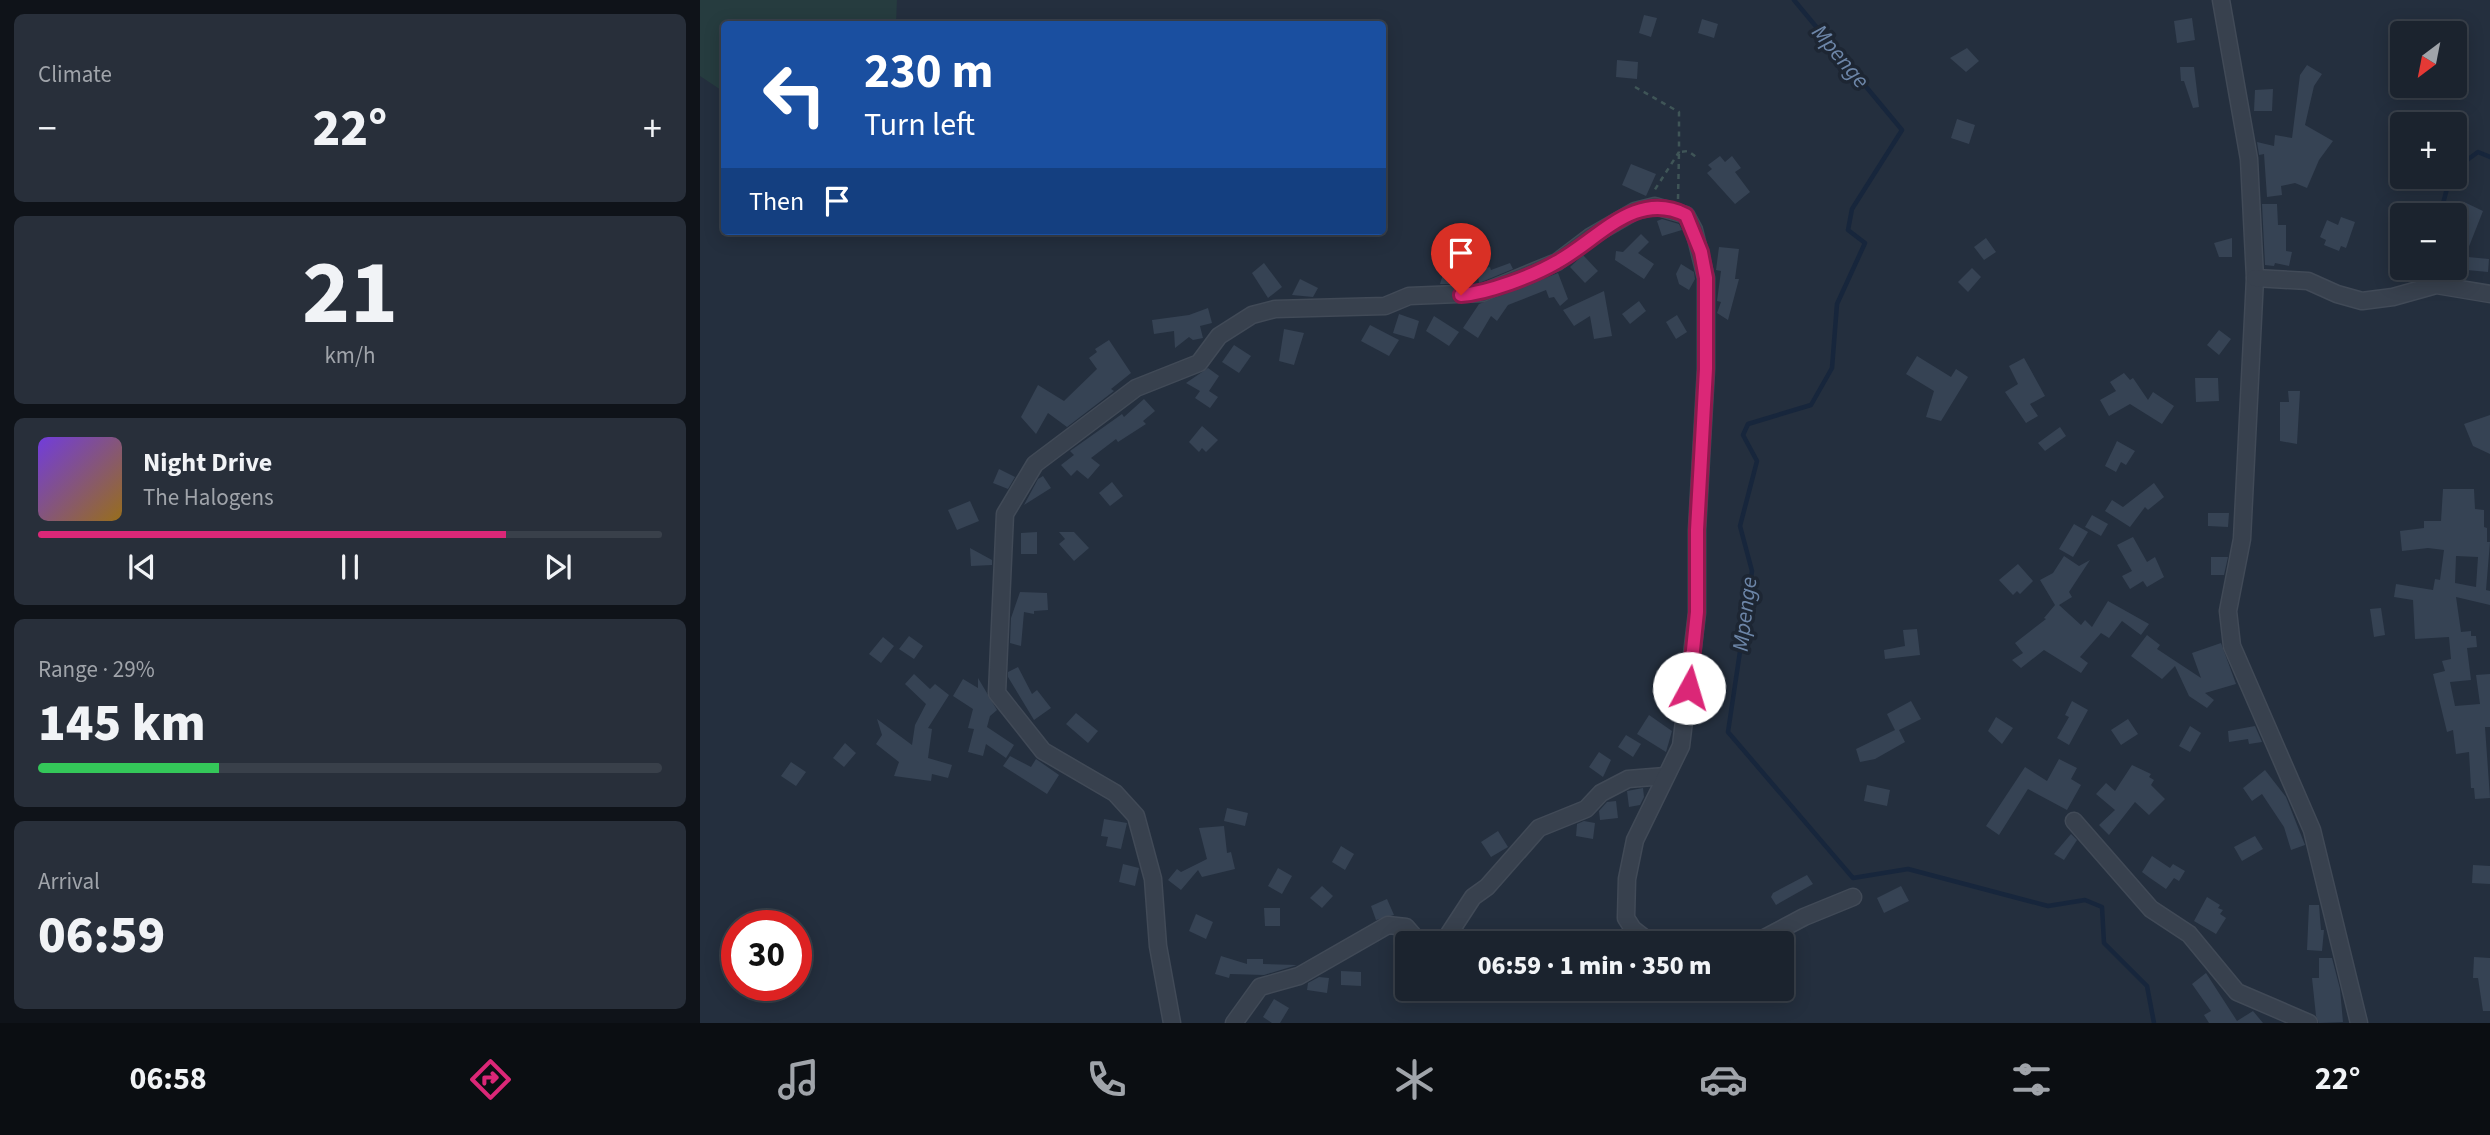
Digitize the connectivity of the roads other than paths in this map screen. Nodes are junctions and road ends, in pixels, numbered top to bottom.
1 (2221, 0) edge
2 (2255, 278) junction
3 (2490, 294) edge
4 (1665, 776) junction
5 (2074, 821) dead end
6 (1853, 897) dead end
7 (1410, 931) edge
8 (1451, 931) edge
9 (1636, 931) edge
10 (1778, 931) edge
11 (1172, 1023) edge
12 (1234, 1023) edge
13 (2308, 1023) edge
14 (2359, 1023) edge

1 - 2 street
2 - 3 street
2 - 14 street
4 - 8 street
4 - 9 street
4 - 11 street
5 - 13 street
6 - 10 street
7 - 12 street

